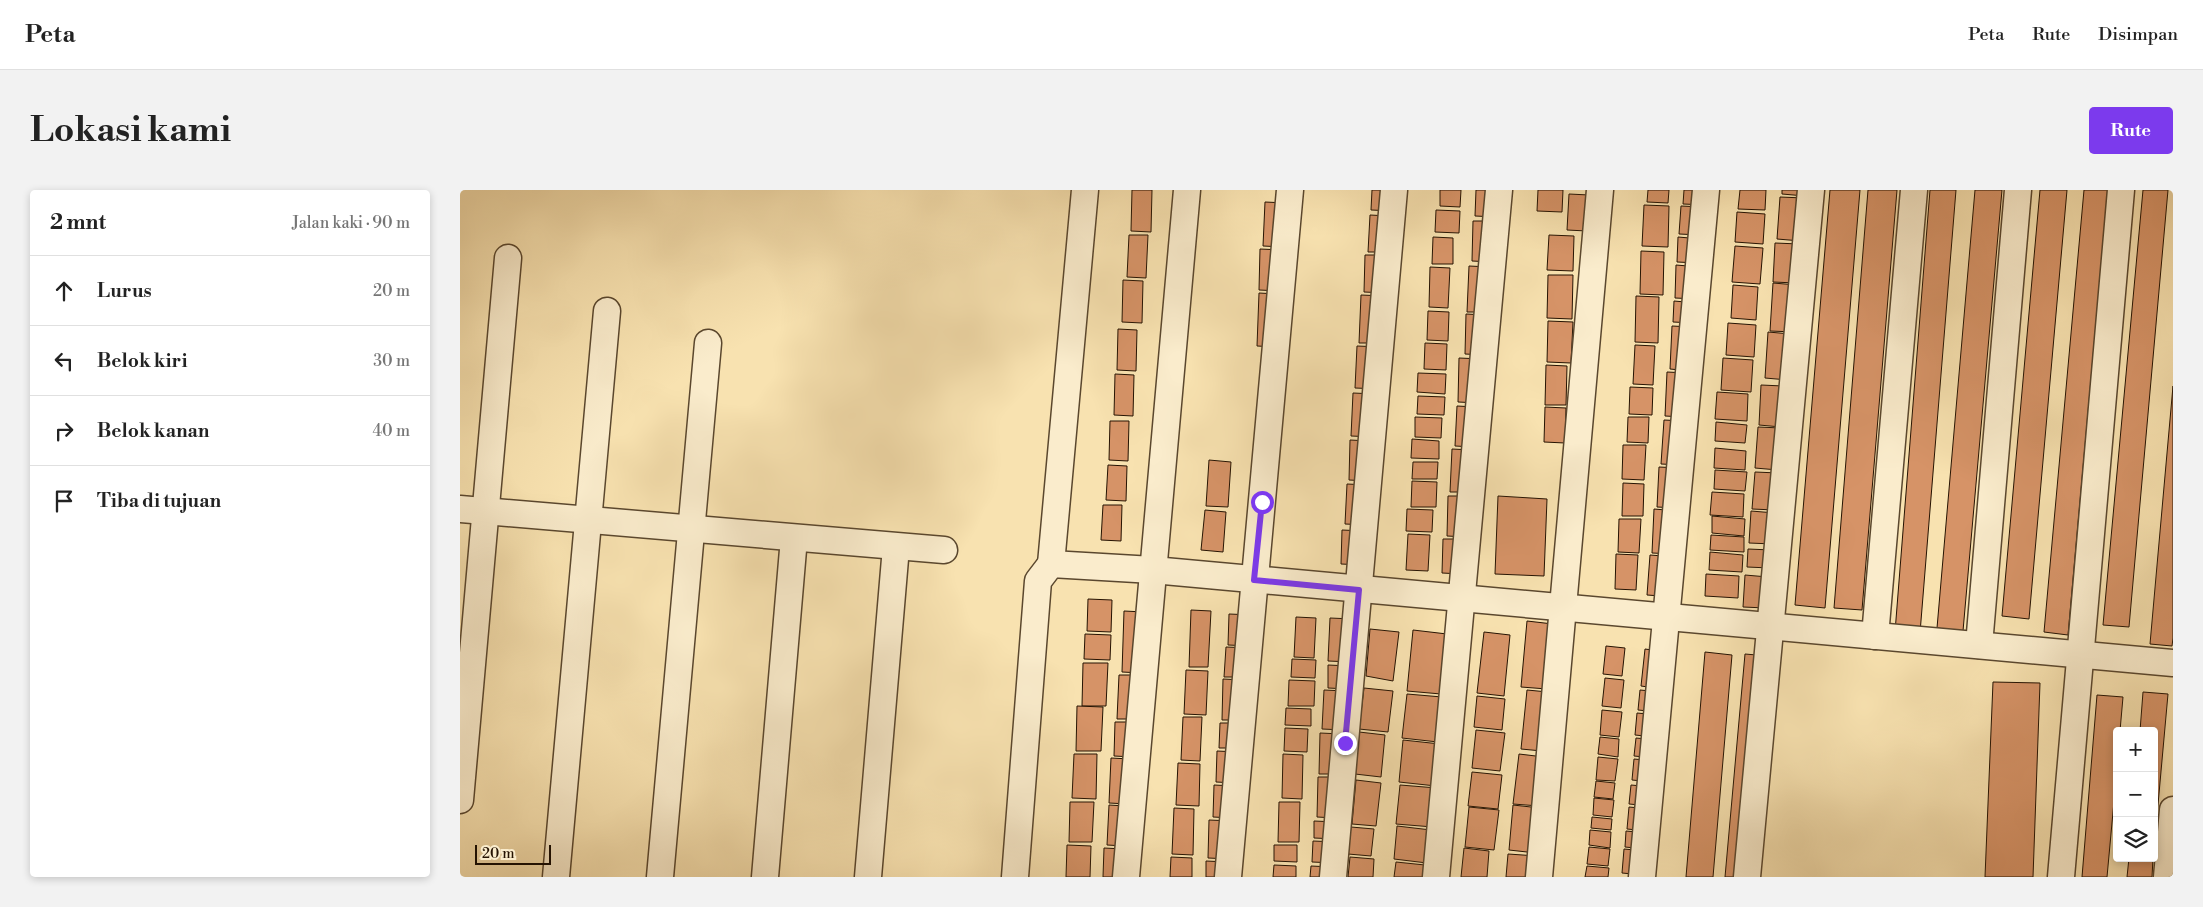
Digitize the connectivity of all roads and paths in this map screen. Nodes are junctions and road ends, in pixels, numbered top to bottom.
1 (1085, 190) edge
2 (1187, 190) edge
3 (1290, 190) edge
4 (1394, 190) edge
5 (1498, 190) edge
6 (1600, 190) edge
7 (1706, 190) edge
8 (1812, 190) edge
9 (1914, 190) edge
10 (2018, 190) edge
11 (2121, 190) edge
12 (508, 258) dead end
13 (607, 311) dead end
14 (708, 343) dead end
15 (460, 509) edge
16 (486, 511) junction
17 (588, 520) junction
18 (690, 529) junction
19 (794, 538) junction
20 (896, 547) junction
21 (944, 550) dead end
22 (1051, 564) junction
23 (1153, 570) junction
24 (1254, 580) junction
25 (1359, 590) junction
26 (1462, 599) junction
27 (1563, 608) junction
28 (1664, 617) junction
29 (1770, 626) junction
30 (1875, 636) junction
31 (1979, 645) junction
32 (2081, 654) junction
33 (2173, 663) edge
34 (460, 800) edge
35 (2173, 810) edge
36 (556, 877) edge
37 (660, 877) edge
38 (765, 877) edge
39 (868, 877) edge
40 (1015, 877) edge
41 (1126, 877) edge
42 (1228, 877) edge
43 (1333, 877) edge
44 (1436, 877) edge
45 (1539, 877) edge
46 (1642, 877) edge
47 (1747, 877) edge
48 (2061, 877) edge
49 (2167, 877) edge

1 - 22 street
2 - 23 street
3 - 24 street
4 - 25 street
5 - 26 street
6 - 27 street
7 - 28 street
8 - 29 street
9 - 30 street
10 - 31 street
11 - 32 street
12 - 16 street
13 - 17 street
14 - 18 street
15 - 16 street
16 - 17 street
16 - 34 street
17 - 18 street
17 - 36 street
18 - 19 street
18 - 37 street
19 - 20 street
19 - 38 street
20 - 21 street
20 - 39 street
22 - 23 street
22 - 40 street
23 - 24 street
23 - 41 street
24 - 25 street
24 - 42 street
25 - 26 street
25 - 43 street
26 - 27 street
26 - 44 street
27 - 28 street
27 - 45 street
28 - 29 street
28 - 46 street
29 - 30 street
29 - 47 street
30 - 31 street
31 - 32 street
32 - 33 street
32 - 48 street
35 - 49 street

